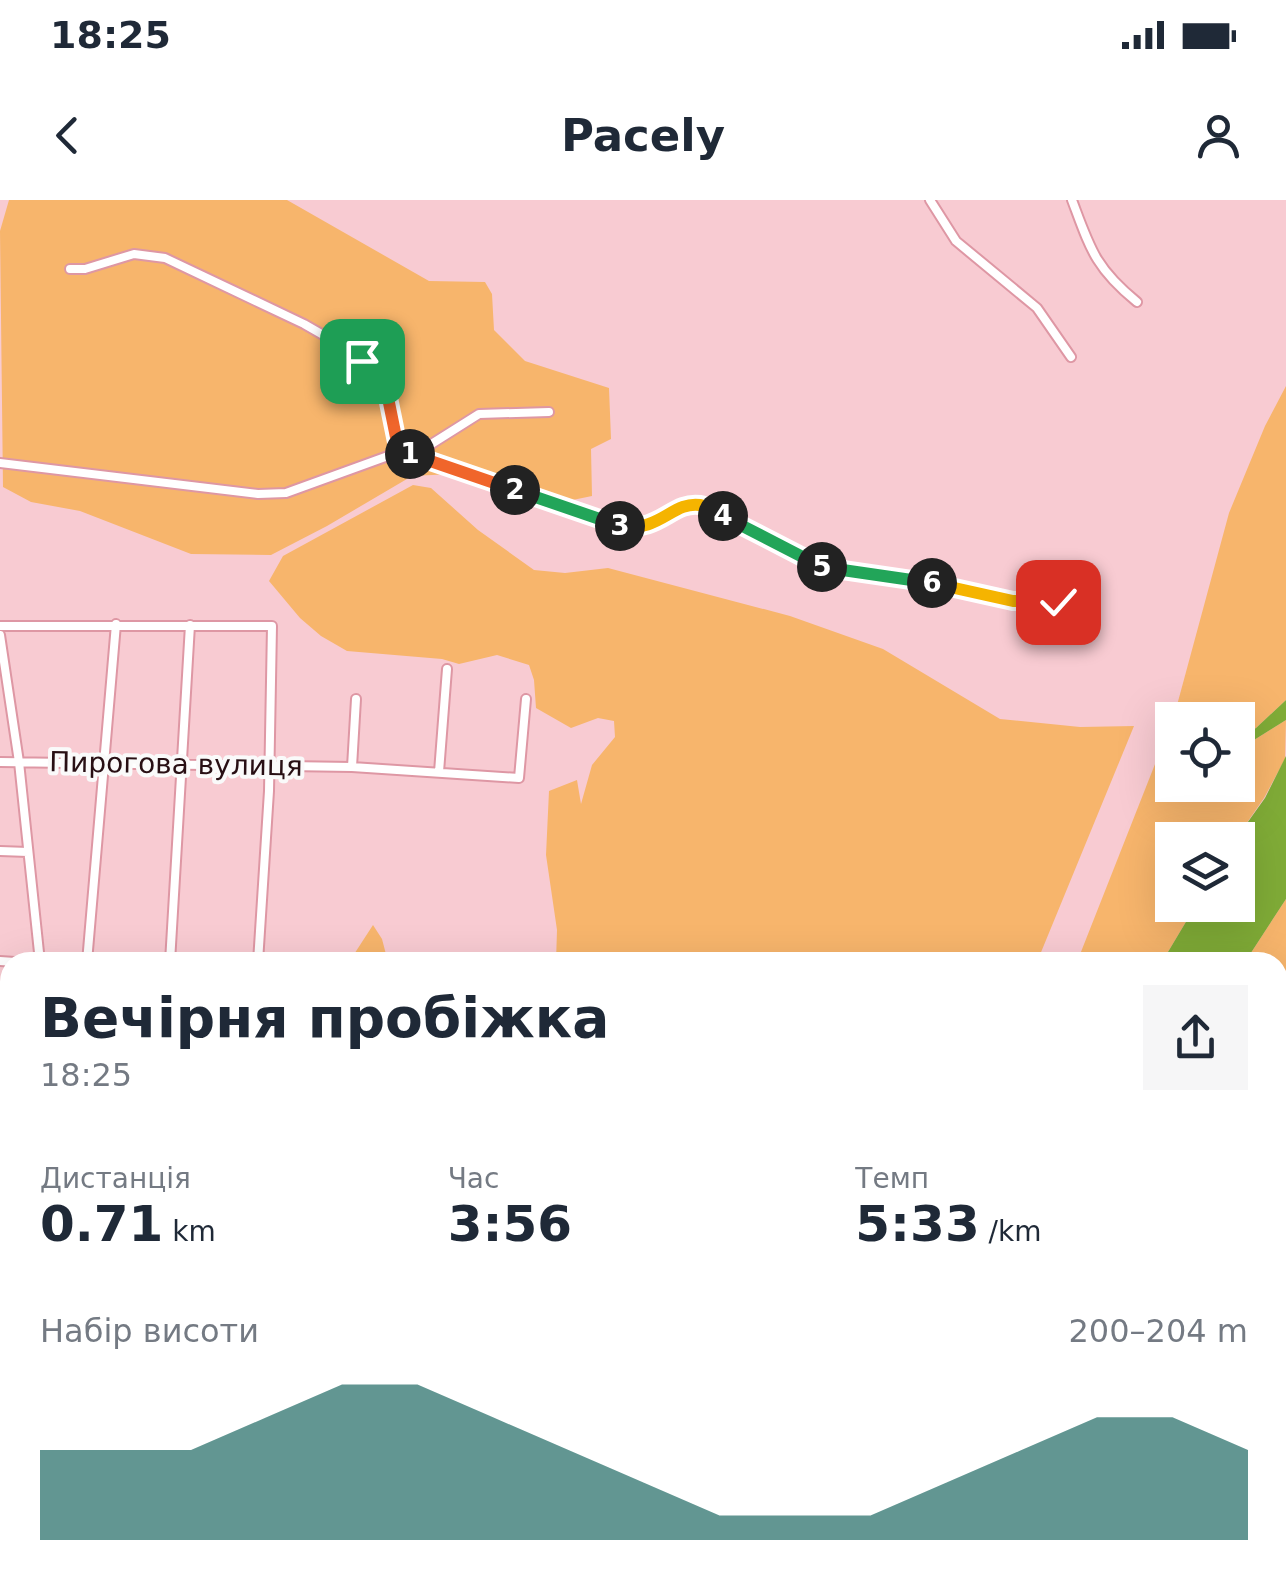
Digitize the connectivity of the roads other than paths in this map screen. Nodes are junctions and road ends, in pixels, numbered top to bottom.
1 (930, 200) edge
2 (1072, 200) edge
3 (70, 270) dead end
4 (1136, 302) dead end
5 (1070, 357) dead end
6 (550, 412) dead end
7 (399, 452) junction
8 (414, 455) junction
9 (0, 463) edge
10 (1058, 602) dead end
11 (116, 624) junction
12 (190, 625) junction
13 (0, 626) edge
14 (0, 634) edge
15 (447, 669) dead end
16 (526, 699) dead end
17 (356, 700) dead end
18 (0, 762) edge
19 (19, 762) junction
20 (184, 763) junction
21 (105, 765) junction
22 (270, 766) junction
23 (352, 766) junction
24 (439, 772) junction
25 (0, 850) edge
26 (28, 852) junction
27 (39, 952) edge
28 (88, 952) edge
29 (171, 952) edge
30 (259, 952) edge

1 - 5 street
2 - 4 street
3 - 7 street
6 - 8 street
7 - 8 street
7 - 9 street
8 - 10 street
11 - 12 street
11 - 13 street
11 - 21 street
12 - 20 street
12 - 22 street
14 - 19 street
15 - 24 street
16 - 24 street, Пирогова вулиця
17 - 23 street
18 - 19 street, Пирогова вулиця
19 - 21 street, Пирогова вулиця
19 - 26 street
20 - 21 street, Пирогова вулиця
20 - 22 street, Пирогова вулиця
20 - 29 street
21 - 28 street
22 - 23 street, Пирогова вулиця
22 - 30 street
23 - 24 street, Пирогова вулиця
25 - 26 street
26 - 27 street

